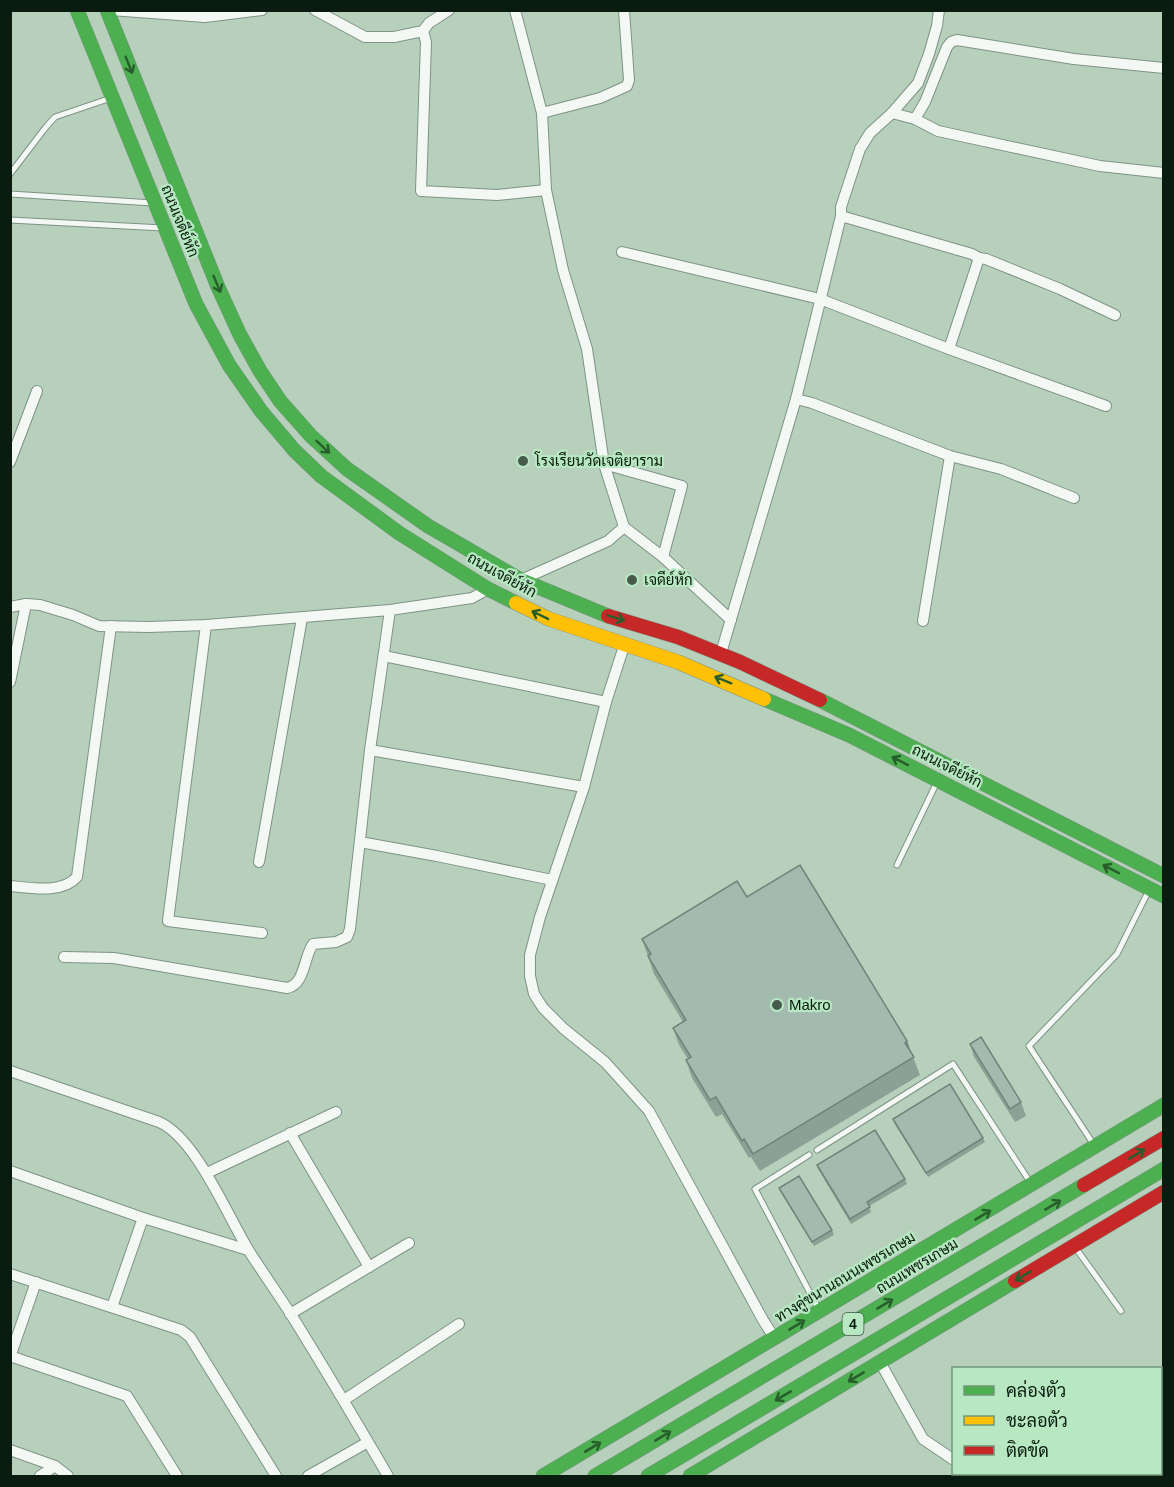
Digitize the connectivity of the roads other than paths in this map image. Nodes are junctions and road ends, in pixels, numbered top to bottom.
1 (77, 10) edge
2 (109, 10) edge
3 (262, 10) edge
4 (315, 10) edge
5 (449, 10) edge
6 (515, 10) edge
7 (624, 10) edge
8 (939, 10) edge
9 (423, 30) junction
10 (1164, 68) edge
11 (112, 98) junction
12 (542, 113) junction
13 (892, 113) junction
14 (915, 119) junction
15 (1164, 173) edge
16 (10, 174) edge
17 (546, 190) junction
18 (10, 194) edge
19 (155, 203) junction
20 (841, 216) junction
21 (10, 220) edge
22 (165, 228) junction
23 (622, 252) dead end
24 (979, 258) junction
25 (820, 299) junction
26 (1115, 315) dead end
27 (949, 349) junction
28 (37, 391) dead end
29 (796, 399) junction
30 (1106, 406) dead end
31 (950, 456) junction
32 (10, 462) edge
33 (603, 464) junction
34 (1074, 498) dead end
35 (624, 527) junction
36 (663, 557) junction
37 (521, 580) junction
38 (488, 589) junction
39 (26, 604) junction
40 (10, 607) edge
41 (390, 610) junction
42 (302, 618) junction
43 (731, 620) junction
44 (923, 621) dead end
45 (206, 625) junction
46 (111, 627) junction
47 (624, 646) junction
48 (721, 654) junction
49 (384, 656) junction
50 (10, 682) edge
51 (606, 702) junction
52 (370, 750) junction
53 (937, 780) junction
54 (584, 787) junction
55 (360, 842) junction
56 (259, 862) dead end
57 (897, 865) dead end
58 (1164, 876) edge
59 (552, 880) junction
60 (10, 886) edge
61 (1149, 889) junction
62 (1164, 896) edge
63 (262, 933) dead end
64 (64, 957) dead end
65 (10, 1071) edge
66 (1164, 1105) edge
67 (336, 1112) dead end
68 (290, 1133) junction
69 (1164, 1138) edge
70 (1094, 1145) junction
71 (817, 1150) dead end
72 (809, 1155) dead end
73 (1164, 1169) edge
74 (10, 1171) edge
75 (207, 1173) junction
76 (1032, 1185) junction
77 (1164, 1192) edge
78 (143, 1218) junction
79 (409, 1243) dead end
80 (1074, 1246) junction
81 (248, 1250) junction
82 (369, 1266) junction
83 (10, 1274) edge
84 (36, 1282) junction
85 (111, 1307) junction
86 (820, 1311) junction
87 (1121, 1311) dead end
88 (290, 1314) junction
89 (459, 1324) dead end
90 (775, 1339) junction
91 (11, 1356) edge
92 (880, 1362) junction
93 (344, 1400) junction
94 (368, 1442) junction
95 (10, 1450) edge
96 (952, 1459) edge
97 (55, 1466) junction
98 (40, 1476) edge
99 (68, 1476) edge
100 (177, 1476) edge
101 (276, 1476) edge
102 (308, 1476) edge
103 (388, 1476) edge
104 (543, 1476) edge
105 (595, 1476) edge
106 (648, 1476) edge
107 (690, 1476) edge

1 - 11 main road, ถนนเจดีย์หัก
2 - 3 street
2 -> 37 main road, ถนนเจดีย์หัก
4 - 9 street
5 - 9 street
6 - 12 street
7 - 12 street
8 - 13 street
9 - 17 street
10 - 14 street
11 - 16 lane
11 - 19 main road, ถนนเจดีย์หัก
12 - 17 street
13 - 14 street
13 - 20 street
14 - 15 street
17 - 33 street
18 - 19 lane
19 - 22 main road, ถนนเจดีย์หัก
20 - 24 street
20 - 25 street
21 - 22 lane
22 - 38 main road, ถนนเจดีย์หัก
23 - 25 street
24 - 26 street
24 - 27 street
25 - 27 street
25 - 29 street
27 - 30 street
28 - 32 street
29 - 31 street
29 - 43 street
31 - 34 street
31 - 44 street
33 - 35 street
33 - 36 street
35 - 36 street
35 - 37 street
36 - 43 street
37 -> 48 main road, ถนนเจดีย์หัก
38 - 41 street
47 -> 38 main road, ถนนเจดีย์หัก
39 - 40 street
39 - 46 street
39 - 50 street
41 - 42 street
41 - 49 street
42 - 45 street
42 - 56 street
43 - 48 street
45 - 46 street
45 - 63 street
46 - 60 street
47 - 51 street
53 -> 47 main road, ถนนเจดีย์หัก
48 - 58 main road, ถนนเจดีย์หัก
49 - 51 street
49 - 52 street
51 - 54 street
52 - 54 street
52 - 55 street
53 - 57 lane
61 -> 53 main road, ถนนเจดีย์หัก
54 - 59 street
55 - 59 street
55 - 64 street
59 - 90 street
61 - 62 main road, ถนนเจดีย์หัก
61 - 70 lane
65 - 75 street
66 - 70 main road, ทางคู่ขนานถนนเพชรเกษม / 4
67 - 68 street
68 - 75 street
68 - 82 street
105 -> 69 main road, ถนนเพชรเกษม / 4
70 - 76 main road, ทางคู่ขนานถนนเพชรเกษม / 4
71 - 76 lane
72 - 86 lane
73 -> 106 main road, 4
74 - 78 street
75 - 81 street
86 -> 76 main road, ทางคู่ขนานถนนเพชรเกษม / 4
77 - 80 main road
78 - 81 street
78 - 85 street
79 - 82 street
80 - 87 lane
80 -> 92 main road
81 - 88 street
82 - 88 street
83 - 84 street
84 - 85 street
84 - 91 street
85 - 101 street
90 -> 86 main road, ทางคู่ขนานถนนเพชรเกษม / 4
88 - 93 street
89 - 93 street
104 -> 90 main road, ทางคู่ขนานถนนเพชรเกษม / 4
91 - 100 street
92 - 96 street
92 -> 107 main road
93 - 94 street
94 - 102 street
94 - 103 street
95 - 97 street
97 - 98 street
97 - 99 street

